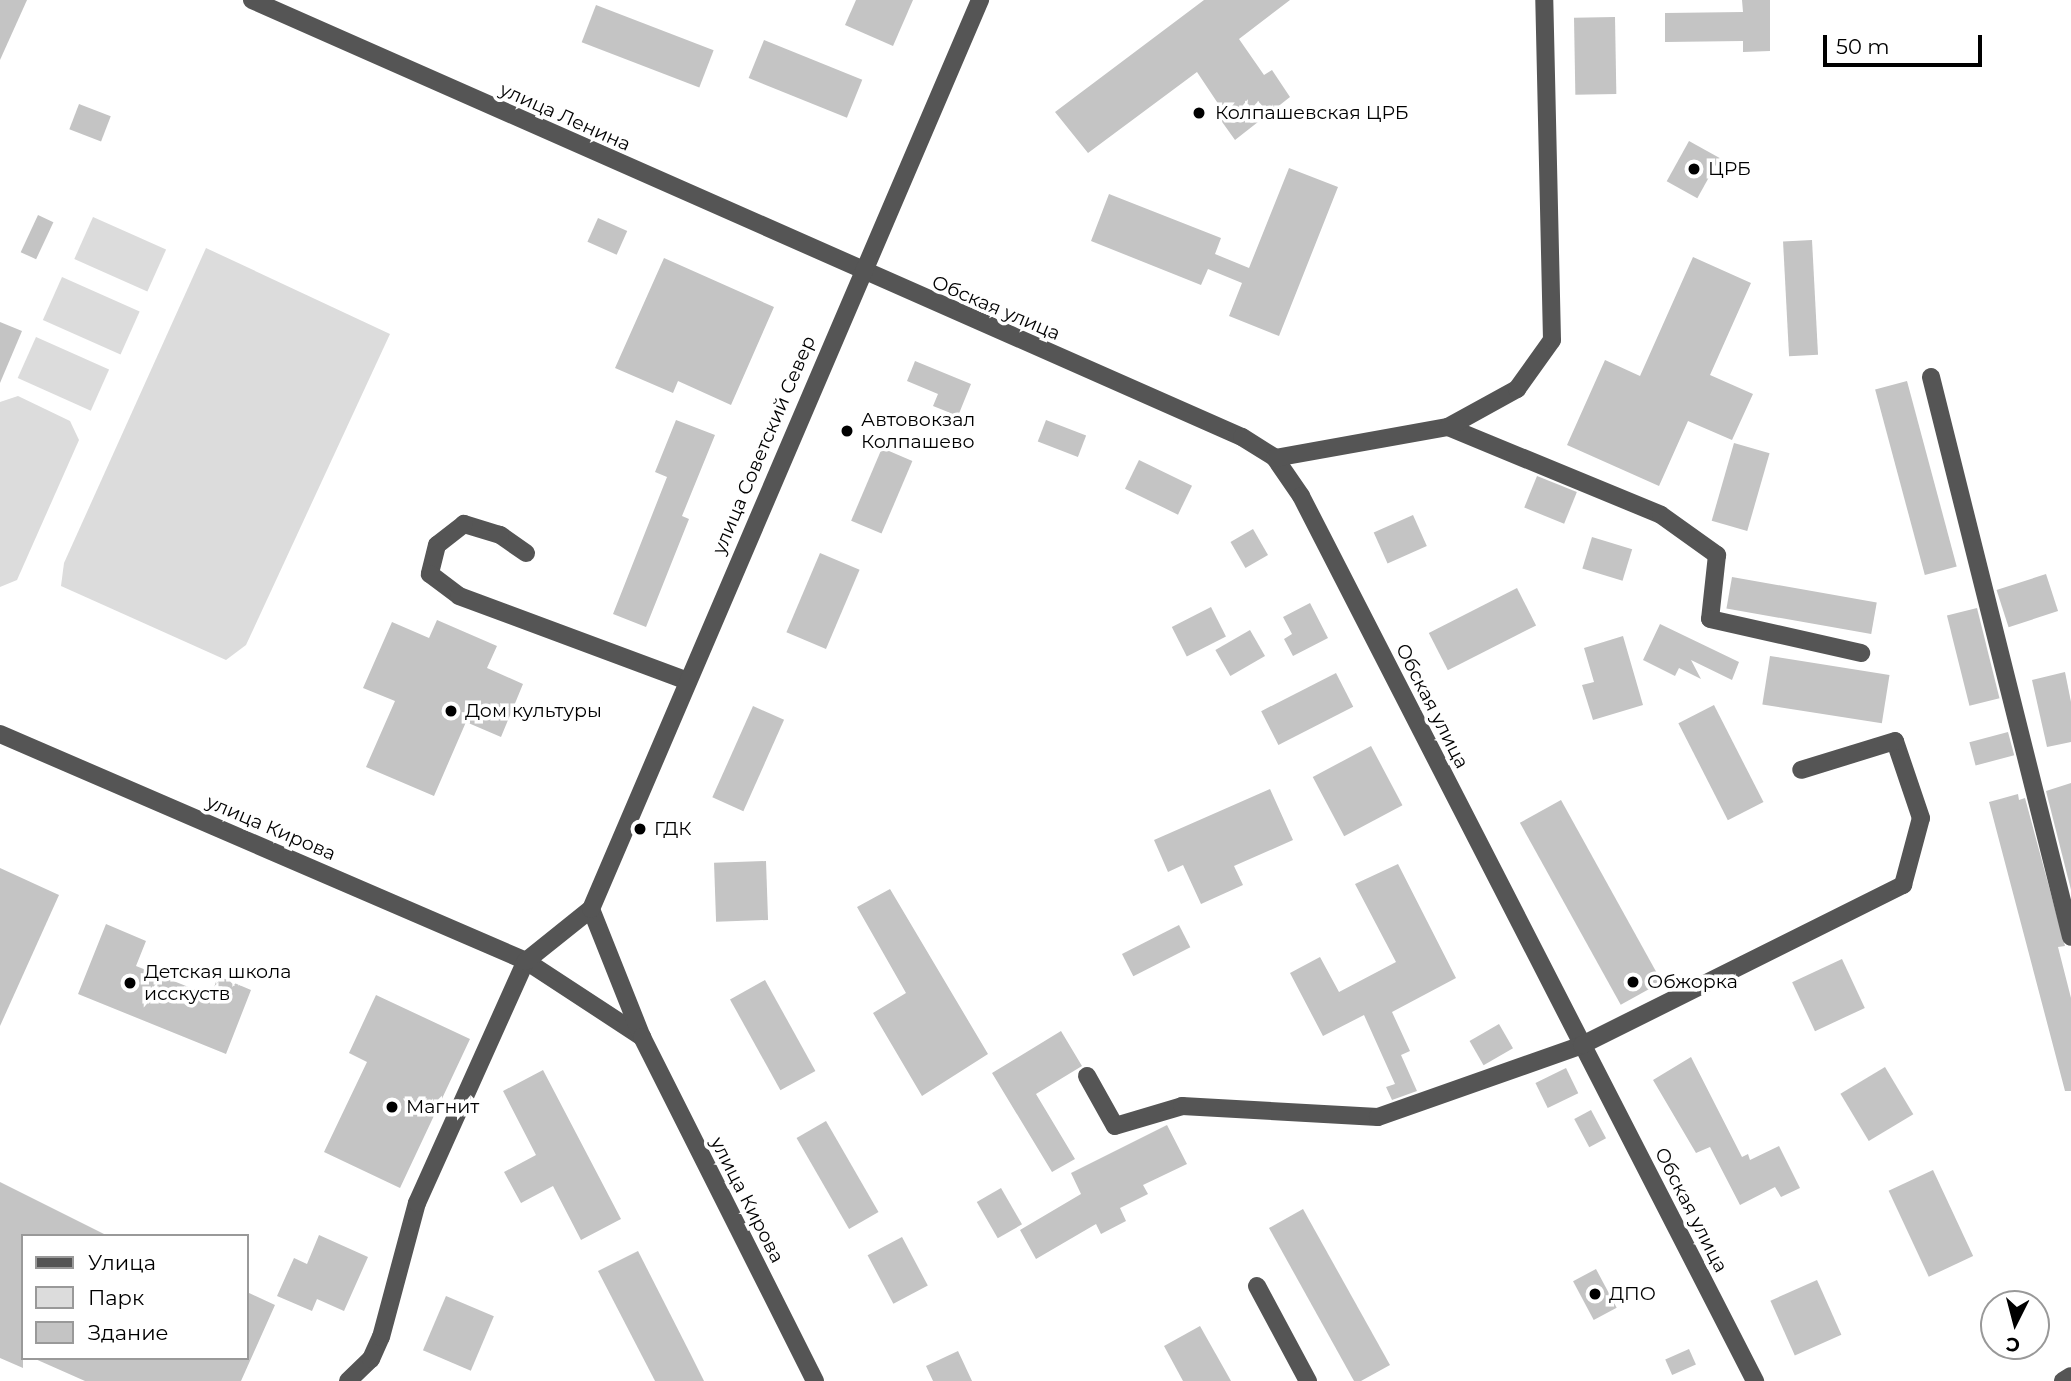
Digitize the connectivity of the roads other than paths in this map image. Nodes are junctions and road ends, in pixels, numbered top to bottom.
1 (252, 0) edge
2 (979, 0) edge
3 (1544, 0) edge
4 (860, 272) junction
5 (1931, 377) dead end
6 (1448, 427) junction
7 (1275, 458) junction
8 (526, 553) dead end
9 (1861, 653) dead end
10 (688, 681) junction
11 (0, 734) edge
12 (1801, 770) dead end
13 (591, 909) junction
14 (2071, 937) edge
15 (526, 961) junction
16 (642, 1037) junction
17 (1583, 1045) junction
18 (1087, 1076) dead end
19 (1257, 1286) dead end
20 (2071, 1376) edge
21 (348, 1381) edge
22 (815, 1381) edge
23 (1308, 1381) edge
24 (1755, 1381) edge
25 (2063, 1381) edge

1 - 4 street, улица Ленина
2 - 4 street, улица Советский Север
3 - 6 street
4 - 7 street, Обская улица
4 - 10 street, улица Советский Север
5 - 14 street
6 - 7 street
6 - 9 street
7 - 17 street, Обская улица
8 - 10 street
10 - 13 street, улица Советский Север
11 - 15 street, улица Кирова
12 - 17 street
13 - 15 street
13 - 16 street, улица Кирова
15 - 16 street, улица Кирова
15 - 21 street
16 - 22 street, улица Кирова
17 - 18 street
17 - 24 street, Обская улица
19 - 23 street
20 - 25 street

